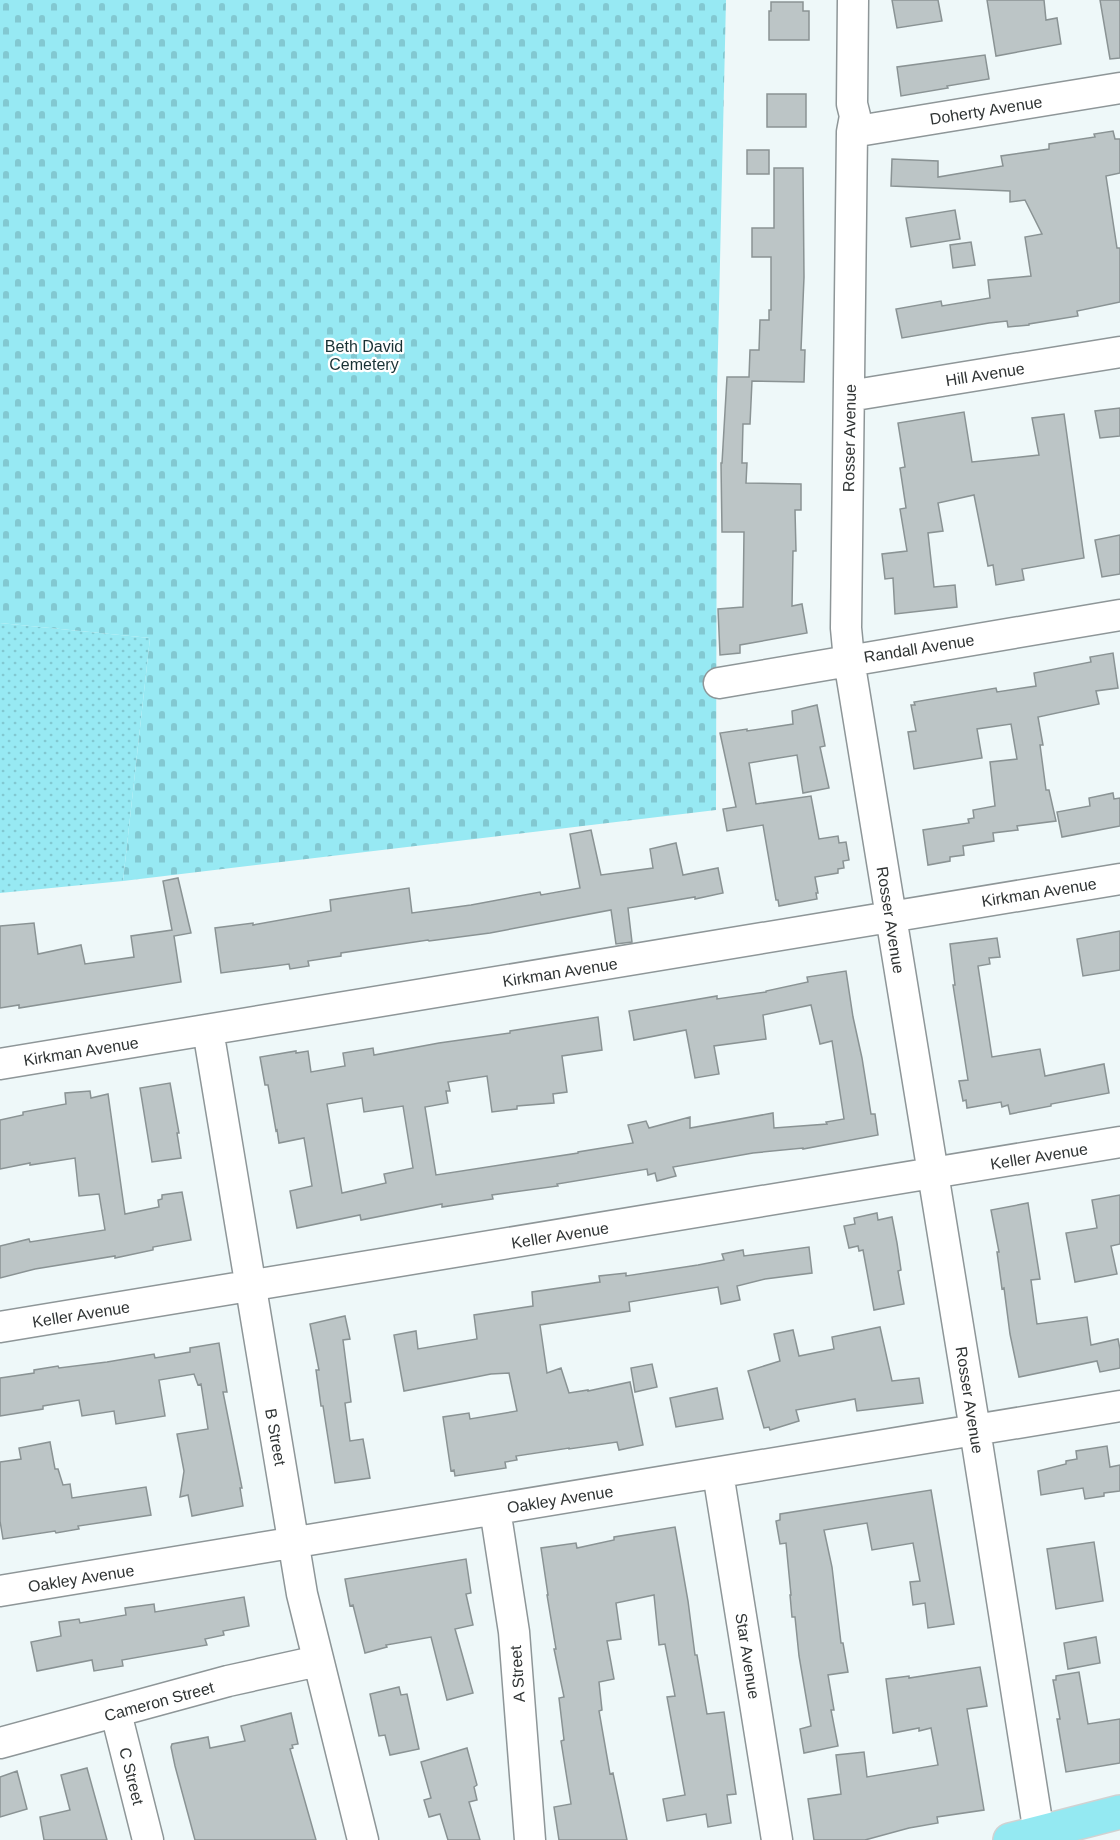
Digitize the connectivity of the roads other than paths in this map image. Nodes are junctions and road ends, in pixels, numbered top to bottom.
1 (853, 0) edge
2 (1120, 88) edge
3 (852, 132) junction
4 (1120, 351) edge
5 (849, 396) junction
6 (1120, 615) edge
7 (849, 660) junction
8 (719, 683) dead end
9 (1120, 879) edge
10 (890, 917) junction
11 (208, 1030) junction
12 (0, 1064) edge
13 (1120, 1142) edge
14 (933, 1173) junction
15 (251, 1286) junction
16 (0, 1328) edge
17 (1120, 1406) edge
18 (975, 1430) junction
19 (718, 1473) junction
20 (495, 1509) junction
21 (294, 1542) junction
22 (0, 1591) edge
23 (318, 1661) junction
24 (116, 1713) junction
25 (0, 1743) edge
26 (1120, 1812) edge
27 (1030, 1838) edge
28 (148, 1840) edge
29 (363, 1840) edge
30 (530, 1840) edge
31 (777, 1840) edge

1 - 3 street, Rosser Avenue
2 - 3 street, Doherty Avenue
3 - 5 street, Rosser Avenue
4 - 5 street, Hill Avenue
5 - 7 street, Rosser Avenue
6 - 7 street, Randall Avenue
7 - 8 street, Randall Avenue
7 - 10 street, Rosser Avenue
9 - 10 street, Kirkman Avenue
10 - 11 street, Kirkman Avenue
10 - 14 street, Rosser Avenue
11 - 12 street, Kirkman Avenue
11 - 15 street, B Street
13 - 14 street, Keller Avenue
14 - 15 street, Keller Avenue
14 - 18 street, Rosser Avenue
15 - 16 street, Keller Avenue
15 - 21 street, B Street
17 - 18 street, Oakley Avenue
18 - 19 street, Oakley Avenue
18 - 27 street, Rosser Avenue
19 - 20 street, Oakley Avenue
19 - 31 street, Star Avenue
20 - 21 street, Oakley Avenue
20 - 30 street, A Street
21 - 22 street, Oakley Avenue
21 - 23 street, B Street
23 - 24 street, Cameron Street
23 - 29 street, B Street
24 - 25 street, Cameron Street
24 - 28 street, C Street
26 - 27 main road

